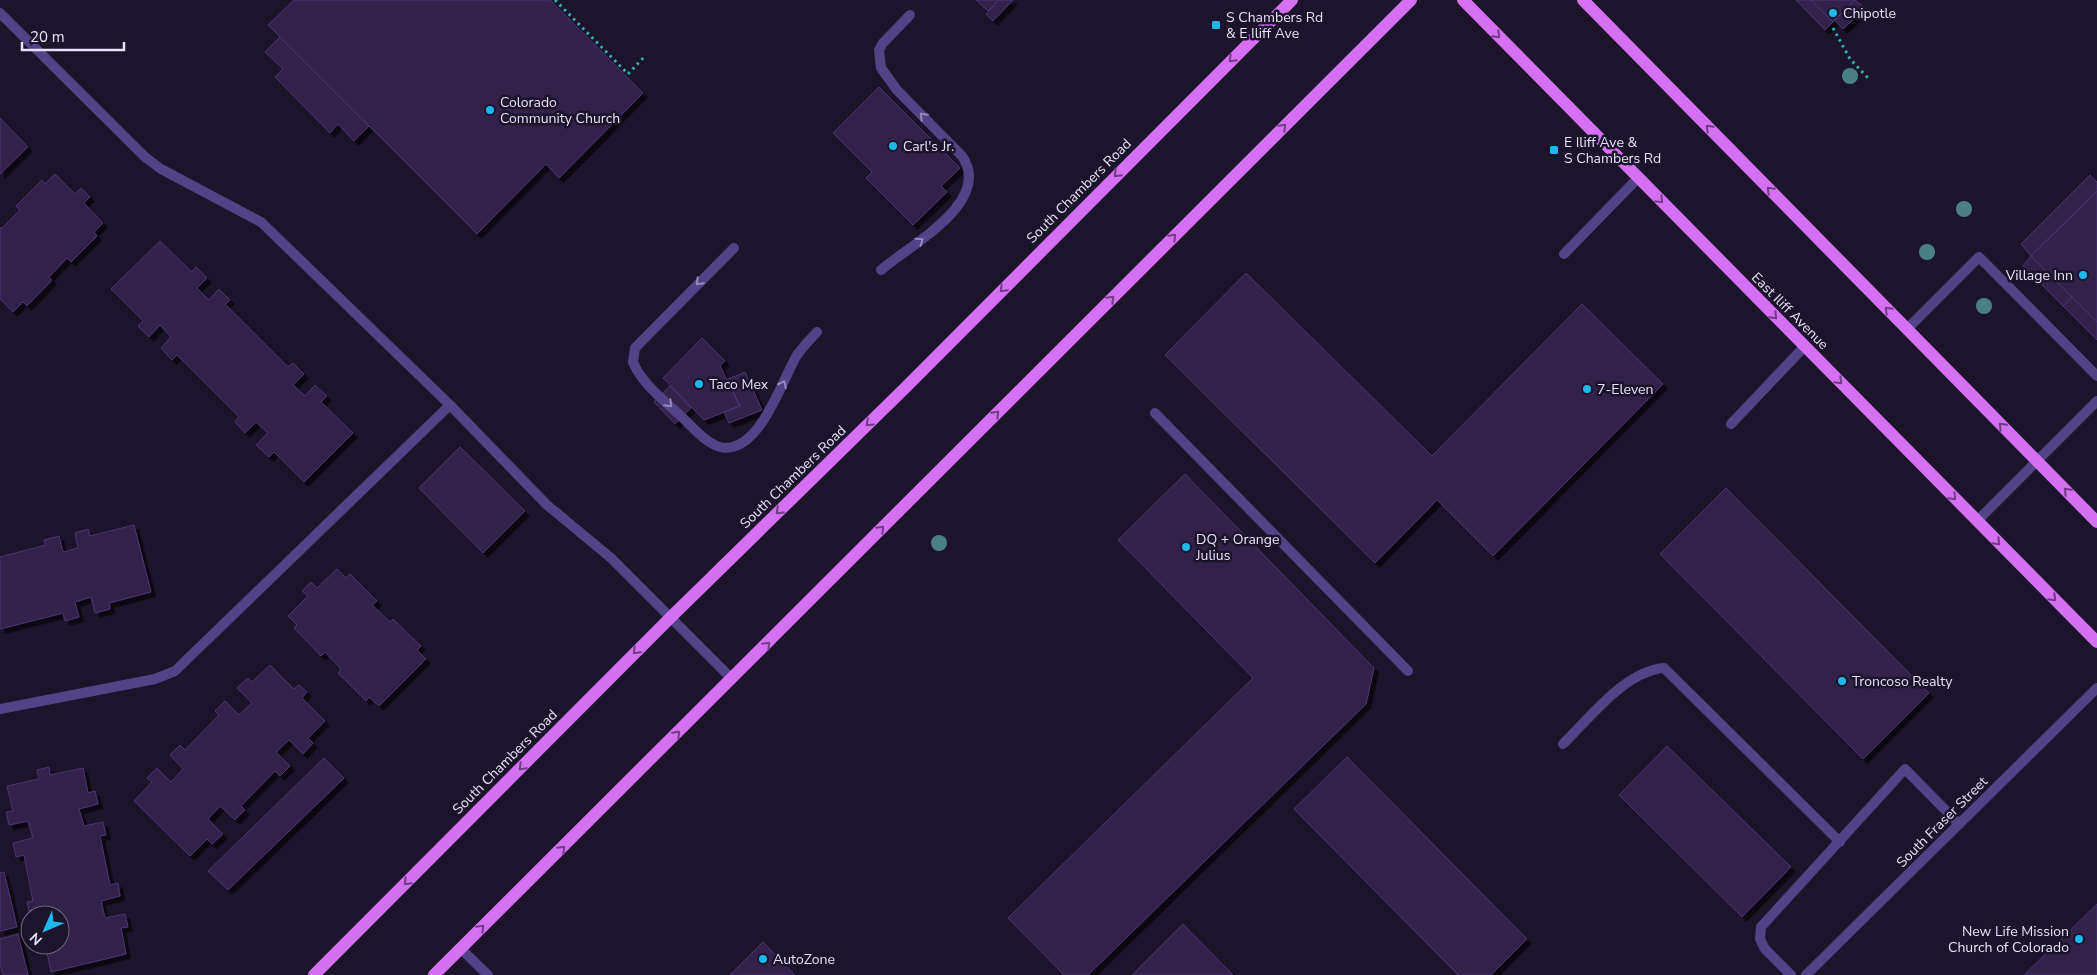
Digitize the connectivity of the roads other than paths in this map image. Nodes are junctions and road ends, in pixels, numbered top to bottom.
1 (1292, 0) edge
2 (1411, 0) edge
3 (1463, 0) edge
4 (1583, 0) edge
5 (0, 13) edge
6 (910, 15) dead end
7 (1638, 178) junction
8 (734, 248) dead end
9 (1564, 254) dead end
10 (881, 270) dead end
11 (1907, 329) junction
12 (817, 332) dead end
13 (1804, 346) junction
14 (2097, 376) edge
15 (2097, 401) edge
16 (450, 406) junction
17 (1155, 413) dead end
18 (1731, 424) dead end
19 (2036, 460) junction
20 (1976, 521) junction
21 (2097, 522) edge
22 (671, 617) junction
23 (2097, 642) edge
24 (1408, 671) dead end
25 (732, 680) junction
26 (2097, 688) edge
27 (0, 709) edge
28 (1563, 744) dead end
29 (1959, 824) junction
30 (1840, 842) junction
31 (461, 949) junction
32 (314, 975) edge
33 (434, 975) edge
34 (488, 975) edge
35 (1791, 975) edge
36 (1806, 975) edge

1 -> 22 main road, South Chambers Road
25 -> 2 main road
3 -> 7 main road, East Iliff Avenue
11 -> 4 main road
5 - 16 street
10 -> 6 street
7 - 9 street
7 -> 13 main road, East Iliff Avenue
8 -> 12 street
11 - 14 street
19 -> 11 main road
13 - 18 street
13 -> 20 main road, East Iliff Avenue
15 - 19 street
16 - 22 street
16 - 27 street
17 - 24 street
19 - 20 street
21 -> 19 main road
20 -> 23 main road, East Iliff Avenue
22 - 25 street
22 -> 32 main road, South Chambers Road
31 -> 25 main road
26 - 29 street, South Fraser Street
28 - 30 street
29 - 30 street
29 - 36 street, South Fraser Street
30 - 35 street
31 - 33 main road
31 - 34 street

